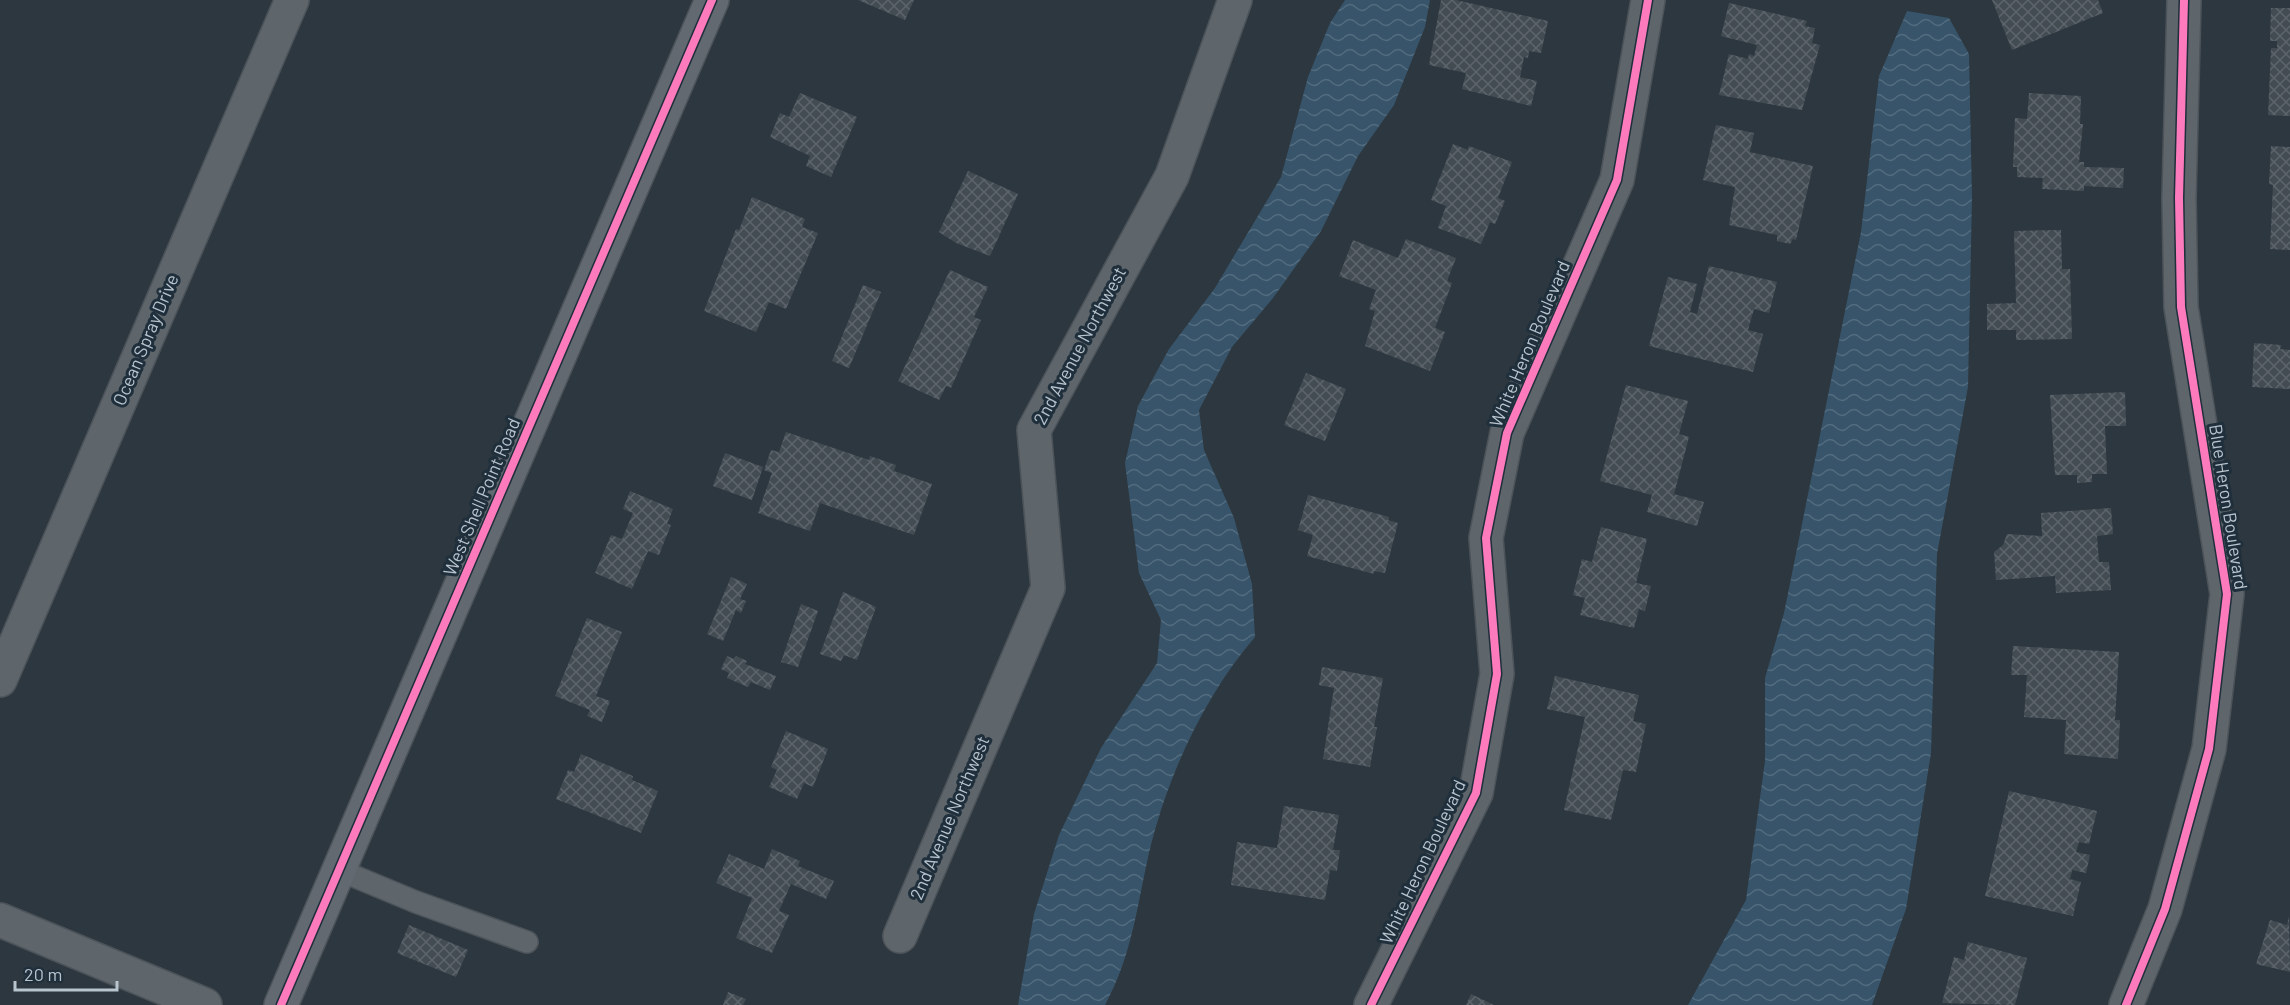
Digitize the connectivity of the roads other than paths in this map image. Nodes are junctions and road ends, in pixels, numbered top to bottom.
1 (292, 0) edge
2 (712, 0) edge
3 (1235, 0) edge
4 (1648, 0) edge
5 (2184, 0) edge
6 (0, 680) edge
7 (339, 870) junction
8 (0, 920) edge
9 (900, 936) dead end
10 (527, 942) dead end
11 (205, 1005) edge
12 (281, 1005) edge
13 (1371, 1005) edge
14 (2126, 1005) edge

1 - 6 street, Ocean Spray Drive
2 - 7 street, West Shell Point Road
3 - 9 street, 2nd Avenue Northwest
4 - 13 street, White Heron Boulevard
5 - 14 street, Blue Heron Boulevard
7 - 10 lane
7 - 12 street, West Shell Point Road
8 - 11 street

